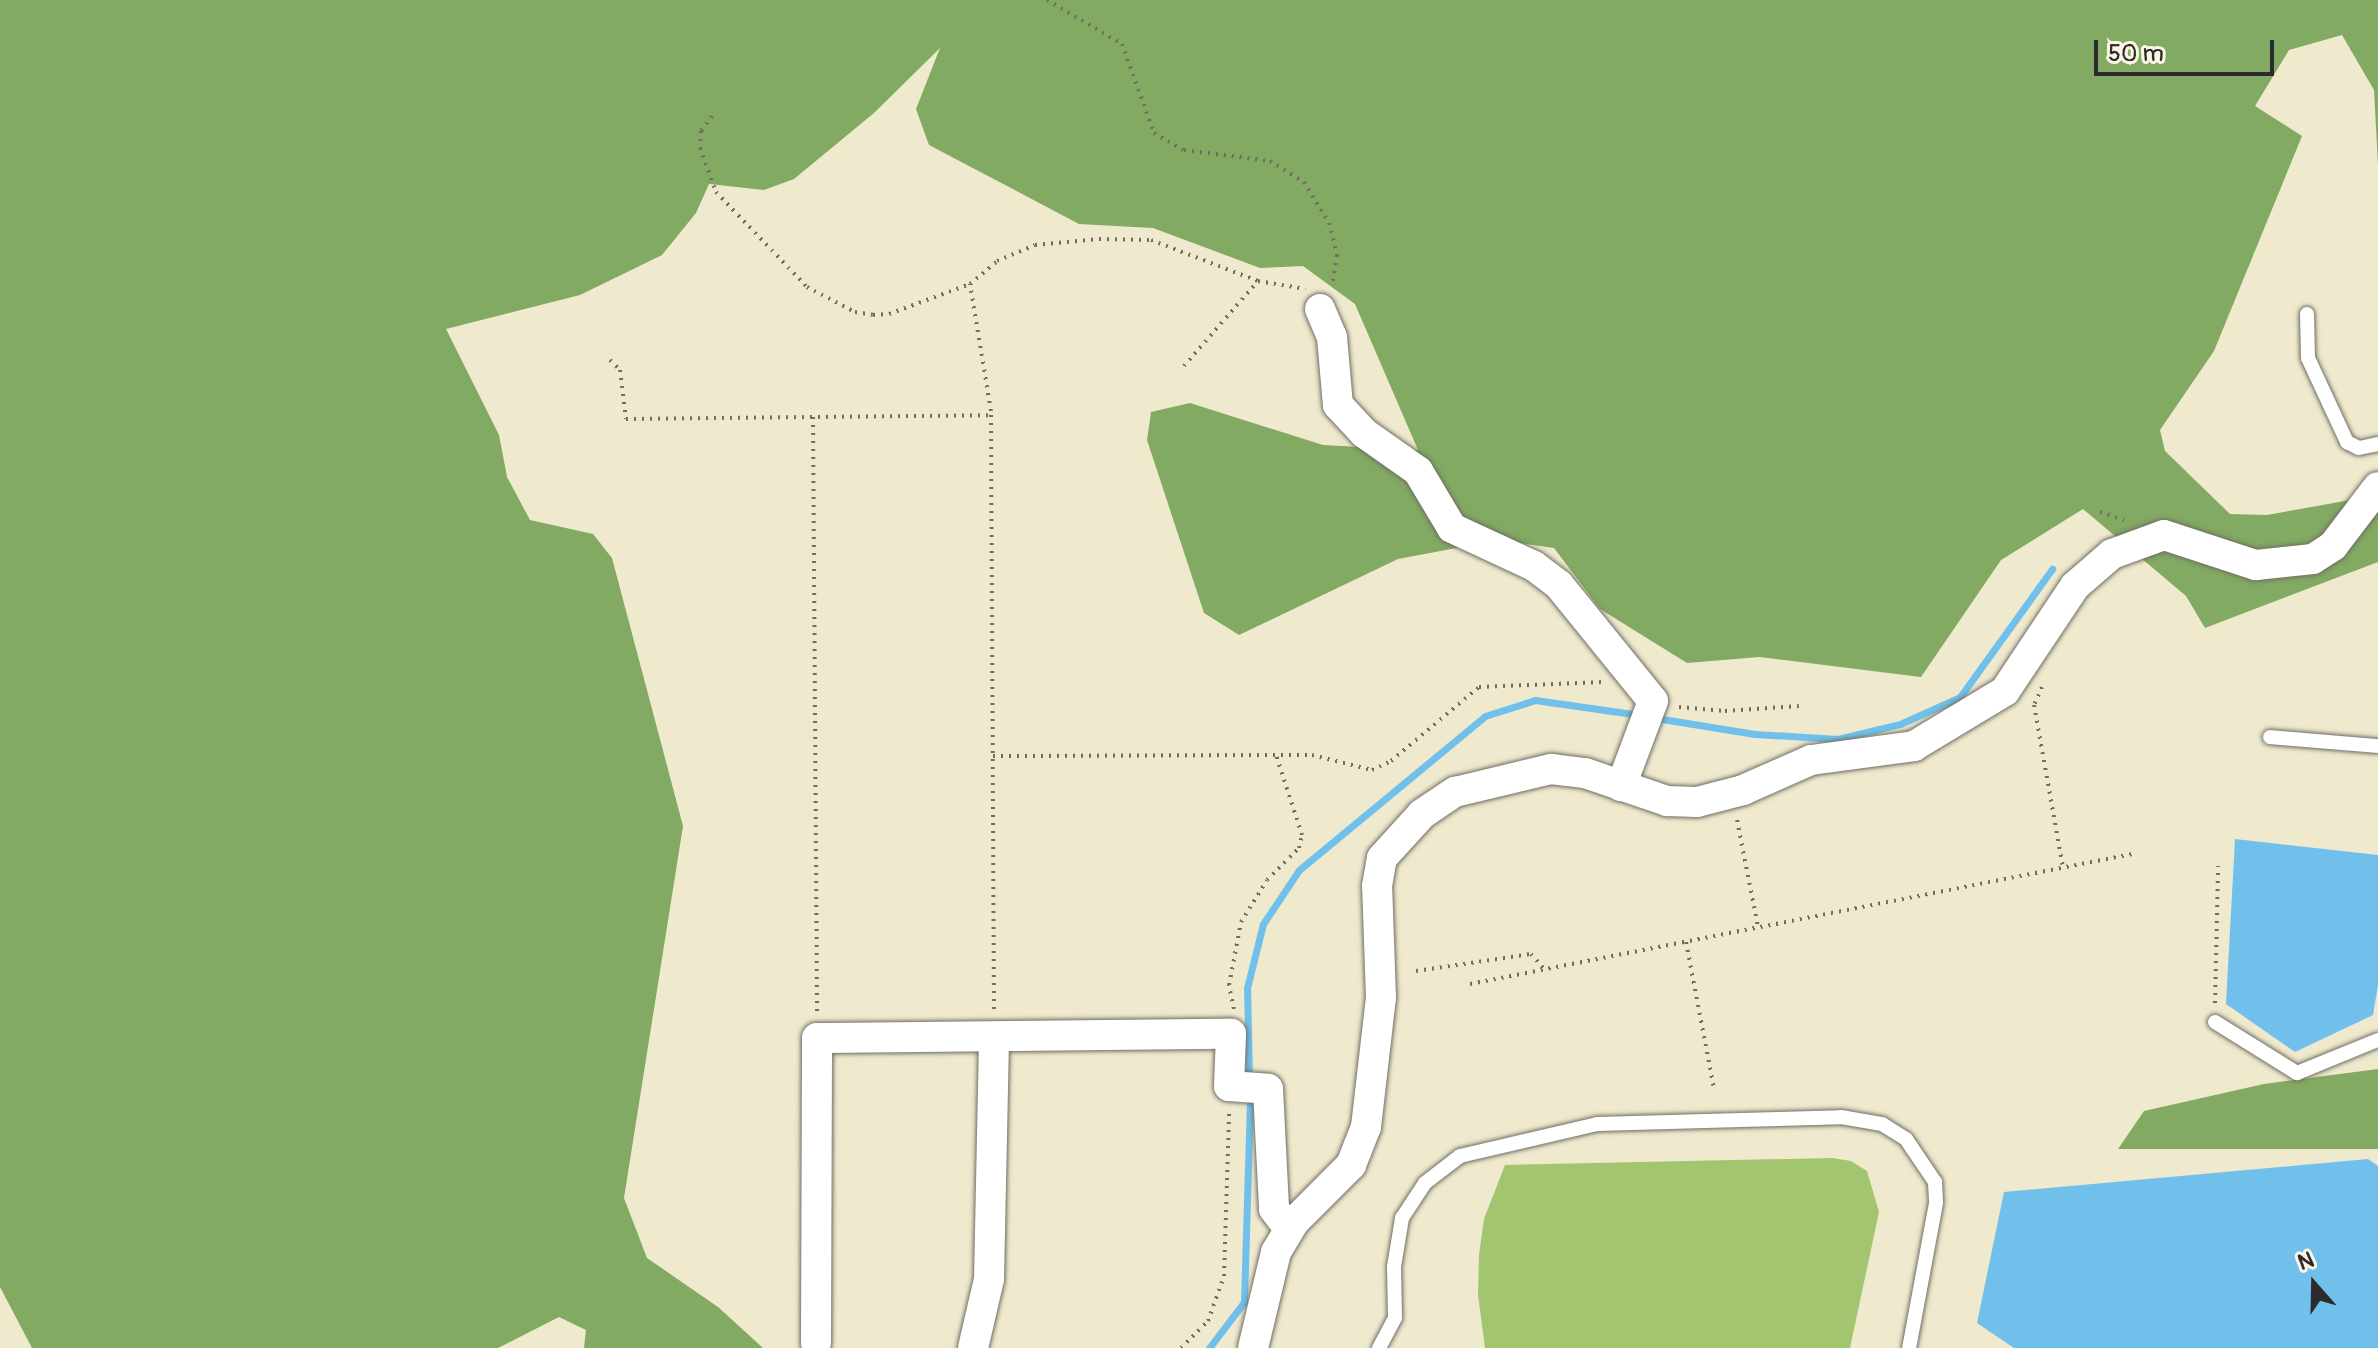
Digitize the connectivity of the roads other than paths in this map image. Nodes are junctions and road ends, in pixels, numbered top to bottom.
1 (1320, 309) road end
2 (2307, 314) dead end
3 (2378, 444) edge
4 (2378, 487) edge
5 (2270, 737) dead end
6 (2378, 746) edge
7 (1621, 786) junction
8 (2215, 1022) road end
9 (994, 1039) junction
10 (2378, 1040) edge
11 (1289, 1229) junction
12 (816, 1343) dead end
13 (973, 1348) edge
14 (1253, 1348) edge
15 (1379, 1348) edge
16 (1909, 1348) edge

1 - 7 street
2 - 3 lane
4 - 7 street
5 - 6 lane
7 - 11 street
8 - 10 lane
9 - 11 street
9 - 12 street
9 - 13 street
11 - 14 street
15 - 16 lane

